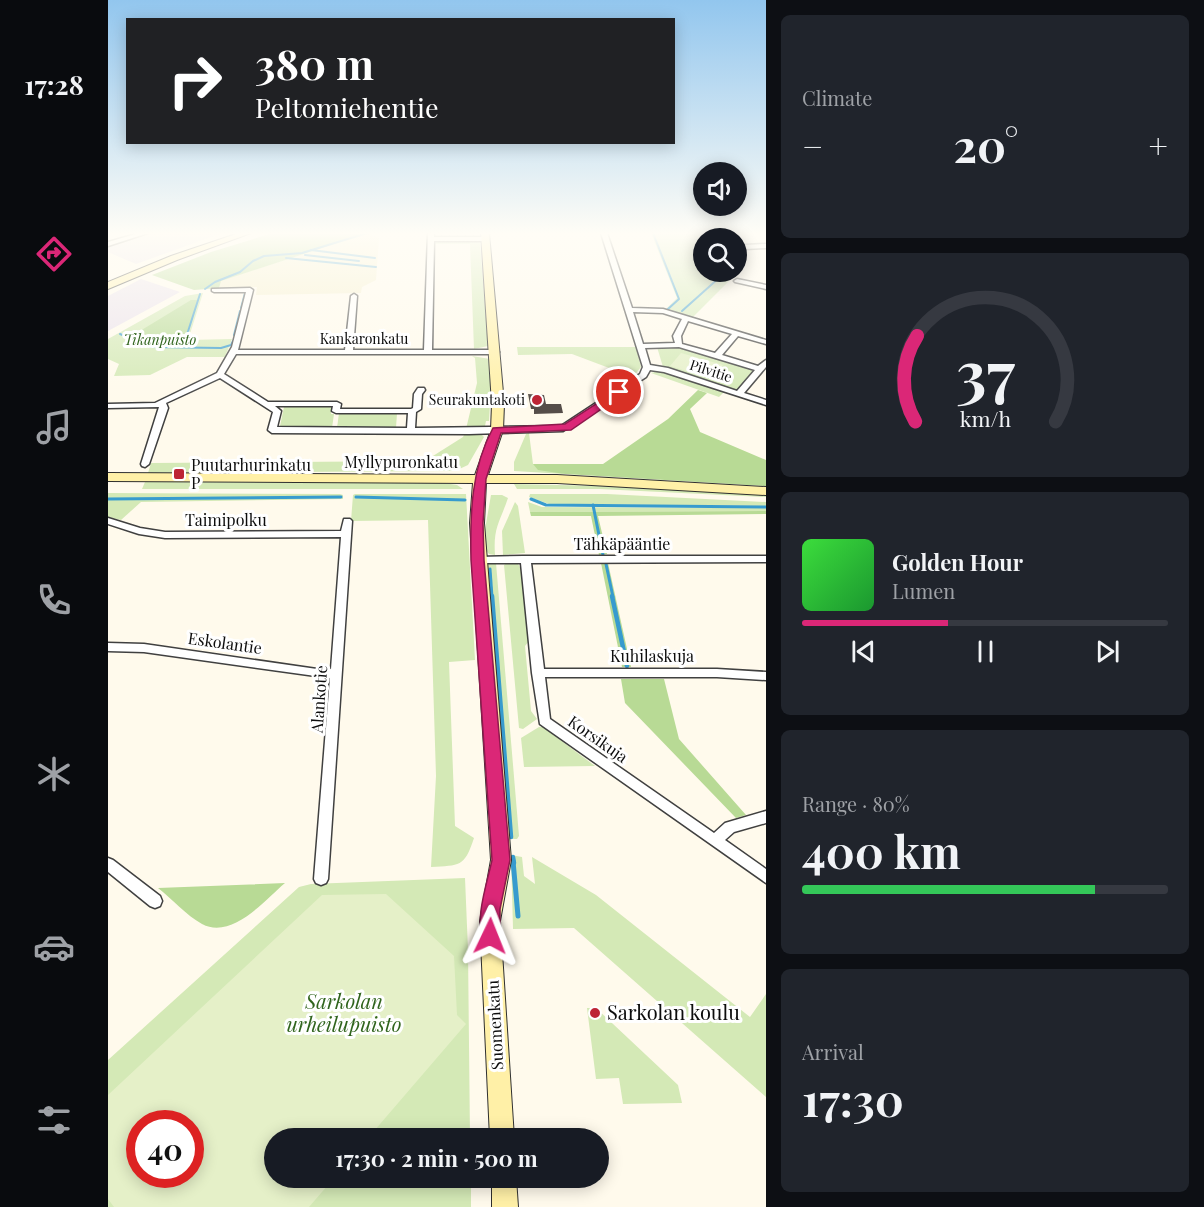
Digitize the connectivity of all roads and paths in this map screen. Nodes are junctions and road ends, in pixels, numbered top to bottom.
1 (430, 289) edge
2 (490, 289) edge
3 (622, 289) edge
4 (214, 290) dead end
5 (354, 296) dead end
6 (629, 310) junction
7 (686, 318) junction
8 (737, 333) junction
9 (766, 342) edge
10 (679, 345) junction
11 (640, 346) junction
12 (234, 352) junction
13 (350, 352) junction
14 (428, 352) junction
15 (495, 352) junction
16 (717, 356) junction
17 (763, 366) edge
18 (647, 367) junction
19 (220, 375) junction
20 (421, 390) dead end
21 (739, 394) junction
22 (162, 403) junction
23 (766, 403) edge
24 (268, 404) junction
25 (108, 406) edge
26 (412, 411) junction
27 (411, 430) junction
28 (497, 430) junction
29 (145, 464) dead end
30 (108, 477) edge
31 (480, 479) junction
32 (766, 491) edge
33 (108, 521) edge
34 (347, 521) dead end
35 (346, 534) junction
36 (766, 559) edge
37 (478, 560) junction
38 (526, 560) junction
39 (108, 647) edge
40 (337, 673) junction
41 (538, 673) junction
42 (766, 676) edge
43 (766, 817) edge
44 (716, 841) junction
45 (108, 864) edge
46 (766, 878) edge
47 (321, 879) dead end
48 (155, 901) dead end
49 (501, 1128) edge
50 (504, 1188) edge
51 (505, 1207) edge

1 - 14 street
2 - 15 street, Suomenkatu
3 - 6 street
4 - 12 street
5 - 13 street
6 - 7 street
6 - 11 street
7 - 8 street
7 - 10 street
8 - 9 street
8 - 16 street
10 - 11 street
10 - 16 street
11 - 18 street
12 - 13 street, Kankaronkatu
12 - 19 street
13 - 14 street, Kankaronkatu
14 - 15 street, Kankaronkatu
15 - 28 street, Suomenkatu
16 - 17 street
17 - 21 street
18 - 21 street, Pilvitie
18 - 28 street
19 - 22 street
19 - 24 street
20 - 26 street
21 - 23 street, Pilvitie
22 - 25 street
22 - 29 street
24 - 26 street
24 - 27 street
26 - 27 street
27 - 28 street
28 - 31 street, Suomenkatu
30 - 31 street, Myllypuronkatu
31 - 32 street, Myllypuronkatu
31 - 37 street, Suomenkatu
33 - 35 street, Taimipolku
34 - 35 street, Alankotie
35 - 40 street, Alankotie
36 - 38 street, Tähkäpääntie
37 - 38 street, Tähkäpääntie
37 - 49 street, Suomenkatu
38 - 41 street, Korsikuja
39 - 40 street, Eskolantie
40 - 47 street, Alankotie
41 - 42 street, Kuhilaskuja
41 - 44 street, Korsikuja
43 - 44 street
44 - 46 street, Korsikuja
45 - 48 street
50 - 51 street

